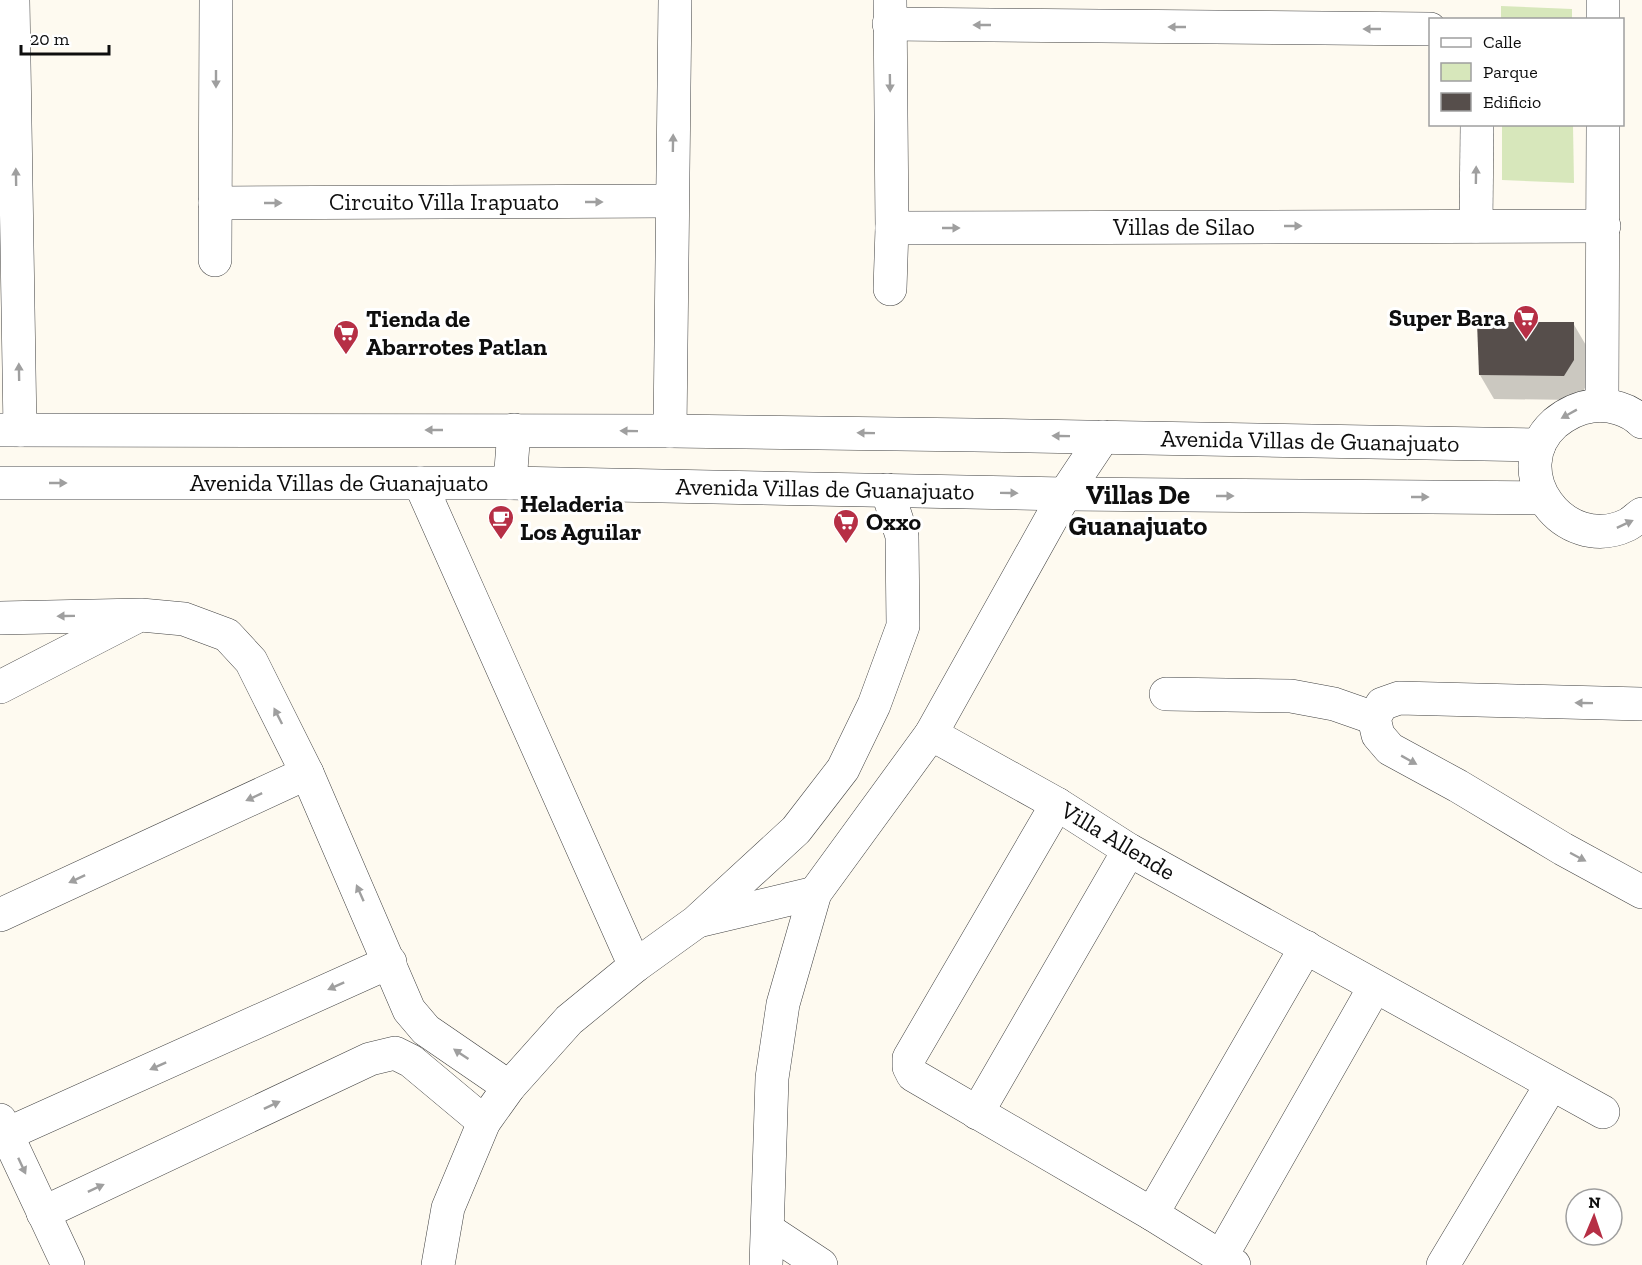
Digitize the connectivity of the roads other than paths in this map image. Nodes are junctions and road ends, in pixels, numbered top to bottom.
1 (13, 0) edge
2 (216, 0) edge
3 (675, 0) edge
4 (1603, 0) edge
5 (890, 12) edge
6 (1603, 18) edge
7 (1429, 29) edge
8 (1477, 126) edge
9 (1603, 126) edge
10 (672, 201) junction
11 (215, 203) junction
12 (1476, 226) junction
13 (1604, 226) junction
14 (892, 228) junction
15 (215, 260) dead end
16 (890, 289) dead end
17 (1602, 405) junction
18 (1642, 422) edge
19 (10, 430) edge
20 (514, 430) junction
21 (670, 431) junction
22 (1103, 437) junction
23 (1539, 446) junction
24 (0, 483) edge
25 (420, 483) junction
26 (510, 483) junction
27 (887, 490) junction
28 (1065, 494) junction
29 (1543, 498) junction
30 (1642, 513) edge
31 (141, 615) junction
32 (0, 618) edge
33 (0, 687) edge
34 (1166, 694) dead end
35 (1642, 704) edge
36 (1374, 718) junction
37 (931, 734) junction
38 (307, 773) junction
39 (1057, 804) junction
40 (1129, 850) junction
41 (1642, 892) edge
42 (815, 893) junction
43 (0, 915) edge
44 (696, 922) junction
45 (1306, 946) junction
46 (390, 962) junction
47 (635, 966) junction
48 (1374, 988) junction
49 (1551, 1085) junction
50 (509, 1087) junction
51 (977, 1113) junction
52 (1603, 1113) dead end
53 (484, 1122) junction
54 (3, 1127) edge
55 (43, 1213) junction
56 (1152, 1214) junction
57 (768, 1230) junction
58 (1227, 1261) edge
59 (68, 1265) edge
60 (438, 1265) edge
61 (766, 1265) edge
62 (821, 1265) edge
63 (1443, 1265) edge

19 -> 1 street
2 -> 11 street
10 -> 3 street
4 - 6 street
7 -> 5 street
5 -> 14 street
12 -> 8 street
9 - 13 street
11 -> 10 street, Circuito Villa Irapuato
10 - 21 street
11 - 15 street
12 - 13 street, Villas de Silao
14 -> 12 street, Villas de Silao
13 - 17 street
14 - 16 street
17 - 18 street
17 -> 23 street
20 -> 19 street, Avenida Villas de Guanajuato
21 -> 20 street, Avenida Villas de Guanajuato
20 - 26 street
22 -> 21 street, Avenida Villas de Guanajuato
22 - 23 street, Avenida Villas de Guanajuato
22 - 28 street
23 - 29 street
24 -> 25 street, Avenida Villas de Guanajuato
25 - 26 street, Avenida Villas de Guanajuato
25 - 47 street
26 - 27 street, Avenida Villas de Guanajuato
27 -> 28 street, Avenida Villas de Guanajuato
27 - 44 street
28 -> 29 street, Avenida Villas de Guanajuato
28 - 37 street
29 -> 30 street
31 -> 32 street
31 - 33 street
38 -> 31 street
34 - 36 street
35 -> 36 street
36 -> 41 street
37 - 39 street, Villa Allende
37 - 42 street
38 -> 43 street
46 -> 38 street
39 - 40 street, Villa Allende
39 - 51 street
40 - 45 street, Villa Allende
40 - 51 street
42 - 44 street
42 - 57 street
44 - 47 street
45 - 48 street, Villa Allende
45 - 56 street
50 -> 46 street
46 -> 54 street
47 - 50 street
48 - 49 street, Villa Allende
48 - 58 street
49 - 52 street, Villa Allende
49 - 63 street
50 - 53 street
51 - 56 street
55 -> 53 street
53 - 60 street
54 -> 55 street
55 - 59 street
56 - 58 street
57 - 61 street
57 - 62 street

